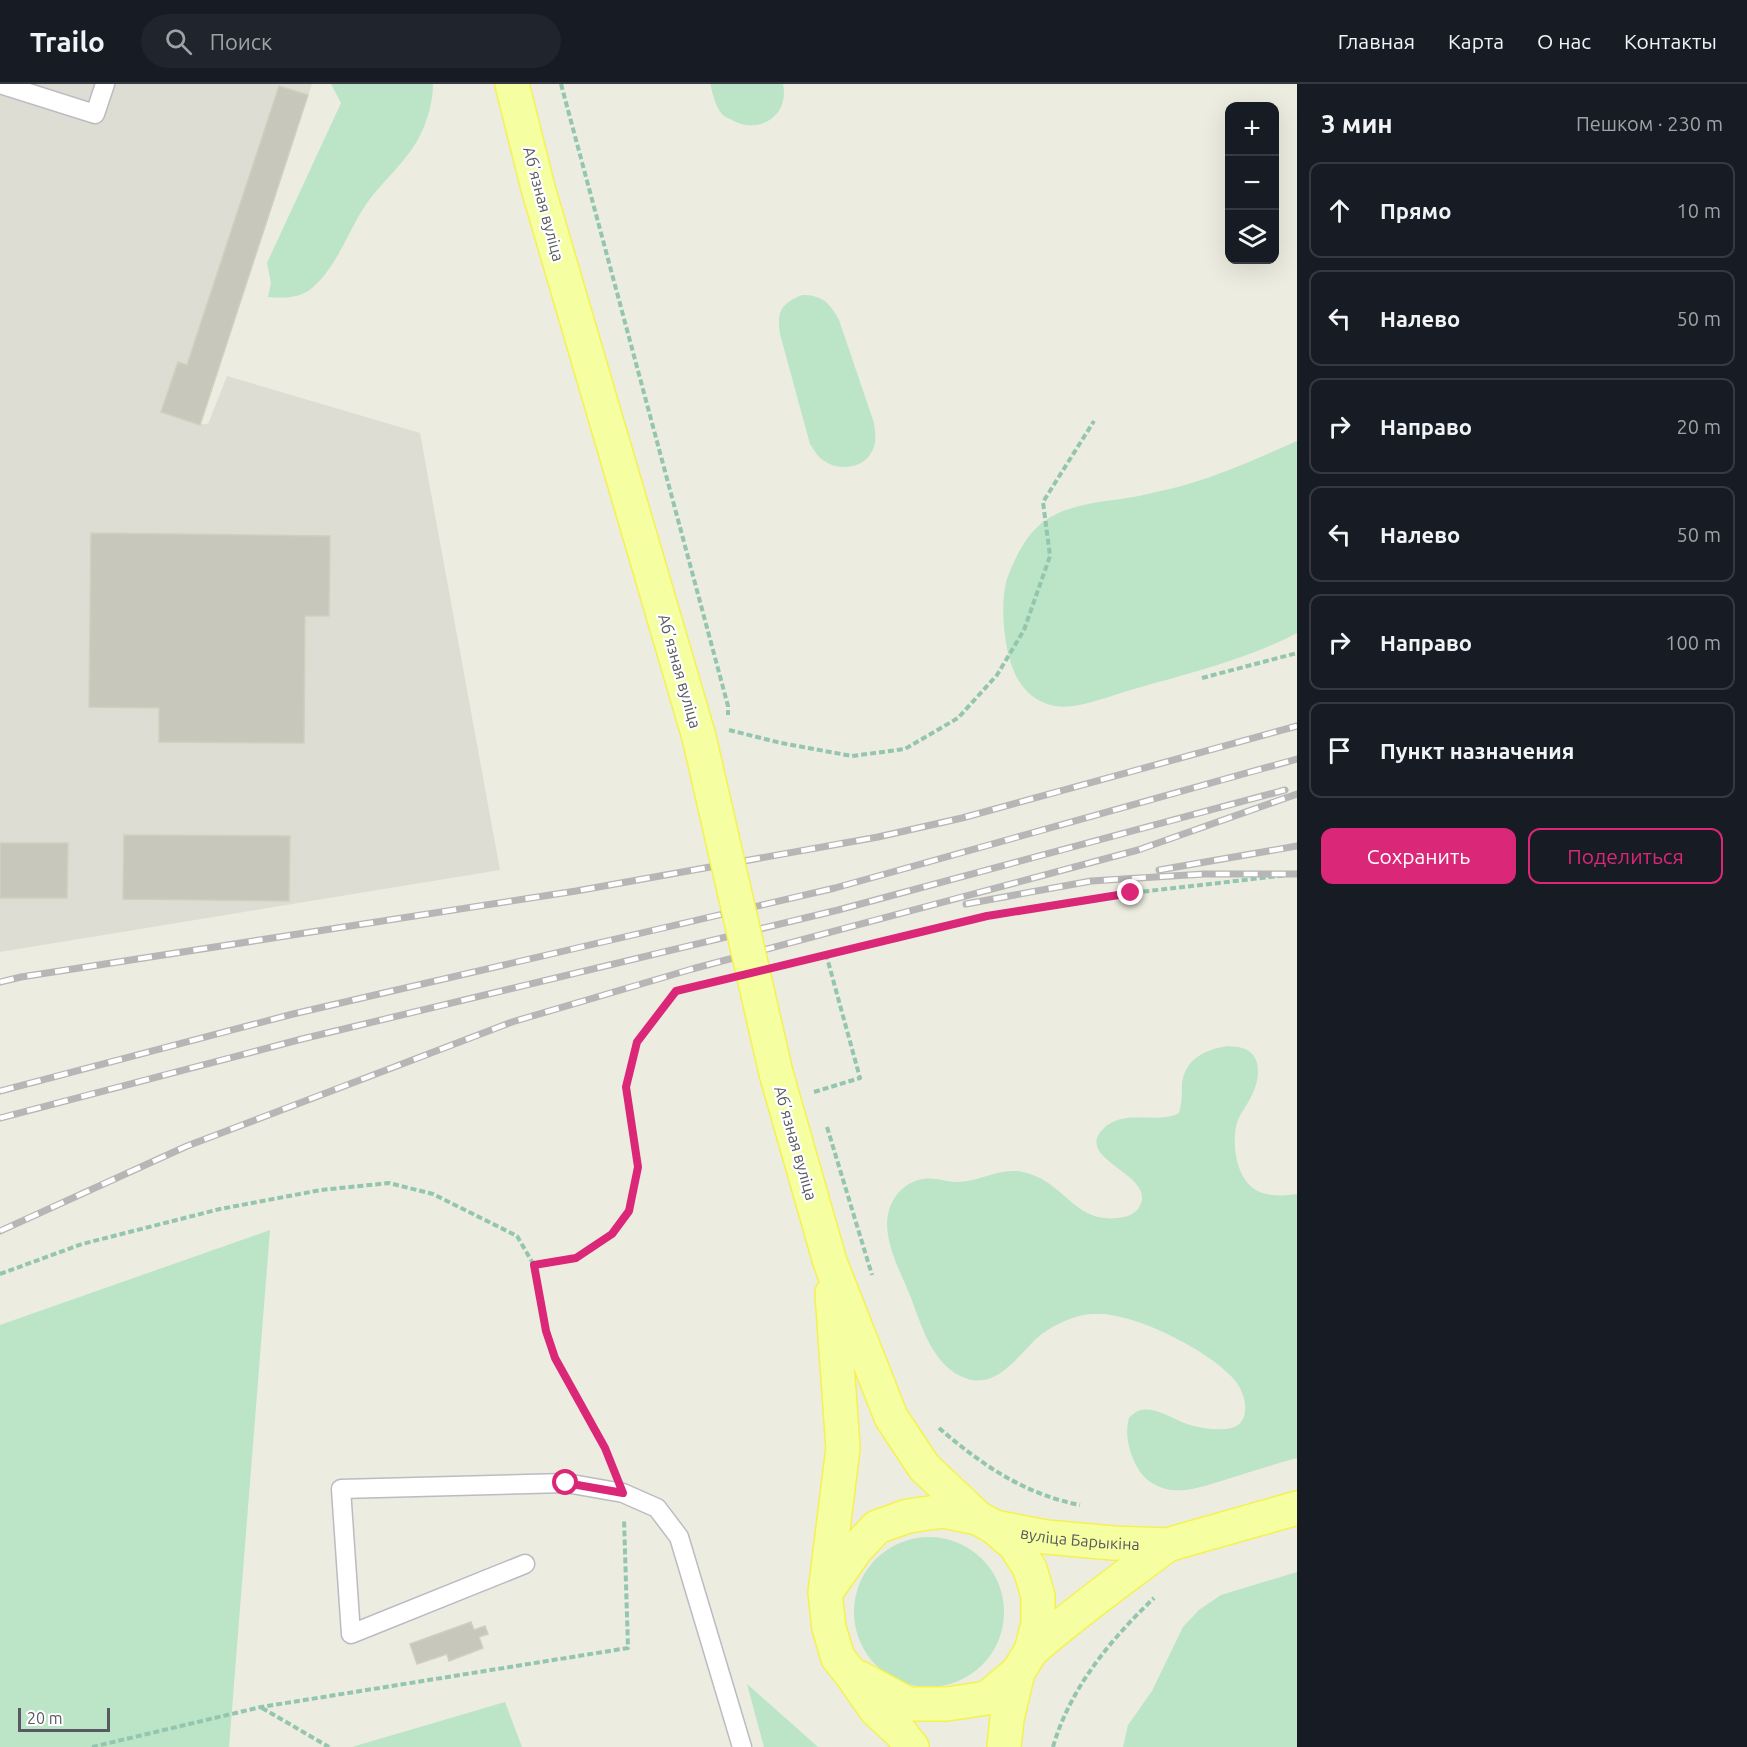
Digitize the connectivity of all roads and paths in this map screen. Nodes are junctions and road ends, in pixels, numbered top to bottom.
1 (0, 84) edge
2 (105, 84) edge
3 (512, 84) edge
4 (561, 84) edge
5 (1094, 421) dead end
6 (1297, 653) edge
7 (1202, 678) dead end
8 (1297, 874) edge
9 (826, 954) junction
10 (780, 966) dead end
11 (723, 980) dead end
12 (810, 1083) dead end
13 (813, 1092) junction
14 (817, 1101) dead end
15 (824, 1119) dead end
16 (830, 1262) junction
17 (534, 1265) junction
18 (0, 1274) edge
19 (874, 1281) dead end
20 (933, 1424) dead end
21 (623, 1493) junction
22 (1087, 1507) dead end
23 (1297, 1508) edge
24 (986, 1522) junction
25 (1167, 1545) junction
26 (525, 1564) dead end
27 (825, 1593) junction
28 (1160, 1593) dead end
29 (1024, 1661) junction
30 (852, 1674) junction
31 (261, 1707) junction
32 (92, 1747) edge
33 (329, 1747) edge
34 (742, 1747) edge
35 (912, 1747) edge
36 (1004, 1747) edge
37 (1053, 1747) edge

1 - 2 lane
3 - 16 main road, Абʼязная вуліца, bridge
4 - 5 path
6 - 7 path
8 - 9 path
9 - 10 path
9 - 13 path
11 - 17 path
12 - 13 path
13 - 14 path
15 - 19 path
16 - 24 main road, Абʼязная вуліца
16 - 27 main road, Абʼязная вуліца
17 - 18 path
17 - 21 path
20 - 22 path
21 - 26 lane
21 - 31 path
21 - 34 lane
23 - 25 main road, вуліца Барыкіна
24 - 25 main road, вуліца Барыкіна
24 - 27 main road
24 - 29 main road, Абʼязная вуліца
25 - 29 main road, вуліца Барыкіна
27 - 30 main road, Абʼязная вуліца
28 - 37 path
29 - 30 main road, Абʼязная вуліца
29 - 36 main road, Абʼязная вуліца
30 - 35 main road, Абʼязная вуліца
31 - 32 path
31 - 33 path

